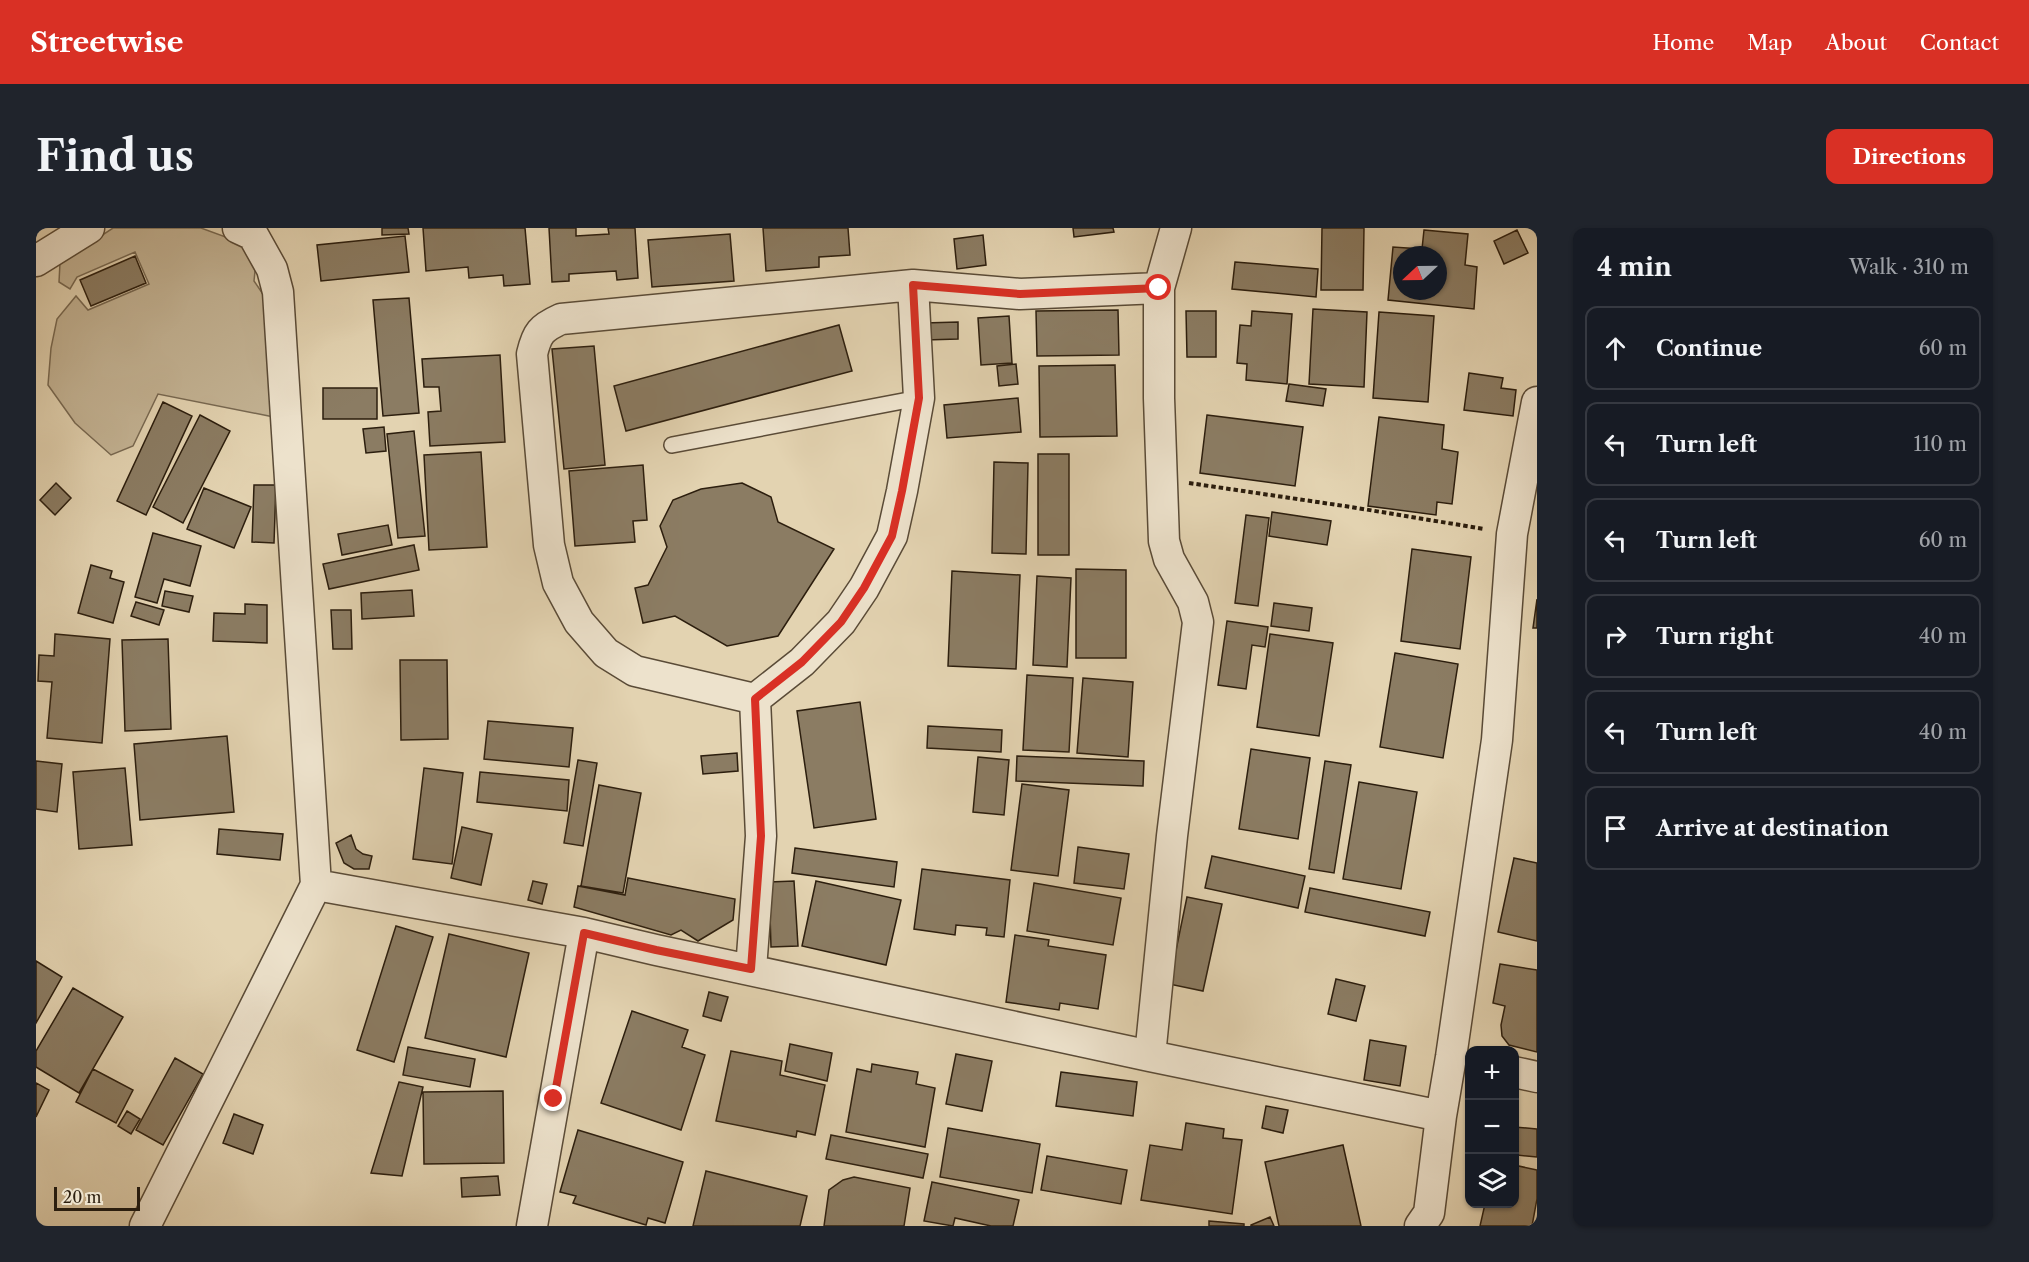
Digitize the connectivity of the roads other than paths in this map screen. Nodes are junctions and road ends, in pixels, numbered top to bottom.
1 (89, 228) edge
2 (238, 228) edge
3 (1176, 228) edge
4 (36, 261) edge
5 (913, 285) junction
6 (1159, 288) junction
7 (919, 398) junction
8 (1537, 402) edge
9 (672, 445) dead end
10 (755, 699) junction
11 (316, 885) junction
12 (584, 933) junction
13 (751, 969) junction
14 (1150, 1056) junction
15 (1461, 1059) edge
16 (1519, 1073) edge
17 (1537, 1077) edge
18 (1441, 1116) junction
19 (145, 1226) edge
20 (532, 1226) edge
21 (1420, 1226) edge

1 - 4 street
2 - 11 street
3 - 6 street
5 - 6 street
5 - 7 street
5 - 10 street
6 - 14 street
7 - 9 lane
7 - 10 street
8 - 15 street
10 - 13 street
11 - 12 street
11 - 19 street
12 - 13 street
12 - 20 street
13 - 14 street
14 - 18 street
15 - 18 street
16 - 17 street
18 - 21 street

